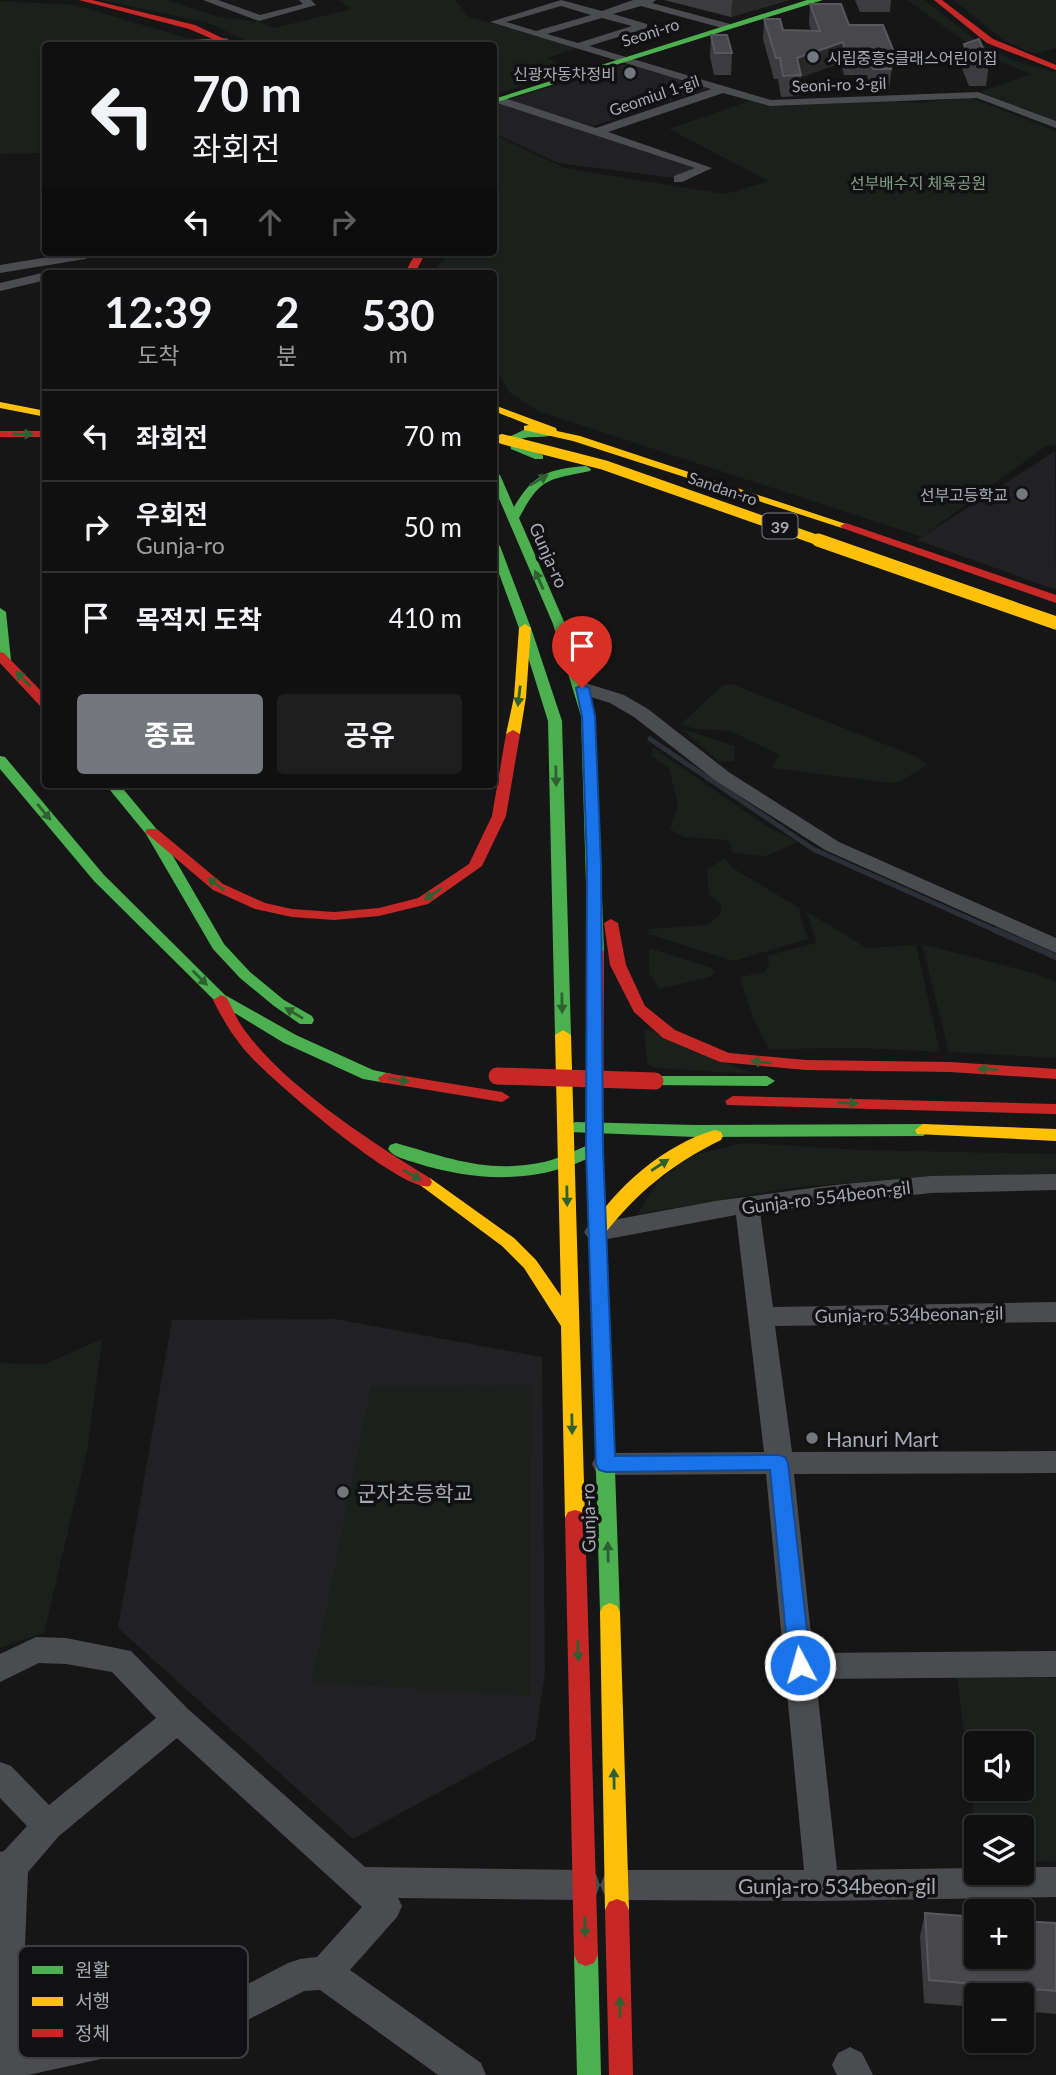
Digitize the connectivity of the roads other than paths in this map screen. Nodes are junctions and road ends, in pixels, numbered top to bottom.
1 (83, 0) edge
2 (208, 0) edge
3 (249, 0) edge
4 (304, 0) edge
5 (627, 0) edge
6 (818, 0) edge
7 (938, 0) edge
8 (647, 1) edge
9 (226, 6) junction
10 (602, 15) junction
11 (726, 26) junction
12 (536, 34) junction
13 (229, 42) edge
14 (579, 46) junction
15 (624, 59) junction
16 (1056, 68) edge
17 (723, 89) junction
18 (497, 99) edge
19 (497, 101) edge
20 (1056, 125) edge
21 (595, 132) junction
22 (678, 179) dead end
23 (83, 256) edge
24 (80, 258) dead end
25 (0, 270) edge
26 (63, 270) edge
27 (42, 277) edge
28 (0, 287) edge
29 (0, 396) edge
30 (42, 402) edge
31 (0, 405) edge
32 (497, 409) edge
33 (42, 413) edge
34 (497, 423) edge
35 (551, 433) junction
36 (0, 434) edge
37 (42, 435) edge
38 (498, 437) edge
39 (580, 439) junction
40 (529, 454) junction
41 (586, 469) junction
42 (497, 482) edge
43 (512, 520) junction
44 (497, 555) edge
45 (1056, 599) edge
46 (1056, 610) edge
47 (0, 612) edge
48 (1056, 622) edge
49 (525, 628) junction
50 (1056, 632) edge
51 (2, 658) edge
52 (582, 688) junction
53 (42, 700) edge
54 (0, 760) edge
55 (115, 788) edge
56 (152, 832) junction
57 (594, 865) junction
58 (1056, 946) edge
59 (220, 998) junction
60 (321, 1029) dead end
61 (1056, 1074) edge
62 (491, 1075) dead end
63 (777, 1081) dead end
64 (817, 1082) dead end
65 (1056, 1088) edge
66 (508, 1097) dead end
67 (554, 1098) dead end
68 (618, 1100) dead end
69 (713, 1101) dead end
70 (1056, 1109) edge
71 (330, 1118) junction
72 (565, 1128) junction
73 (594, 1129) junction
74 (726, 1131) junction
75 (1056, 1135) edge
76 (595, 1149) junction
77 (566, 1160) junction
78 (1056, 1182) edge
79 (747, 1206) junction
80 (597, 1232) junction
81 (1056, 1311) edge
82 (762, 1317) junction
83 (570, 1325) junction
84 (1056, 1462) edge
85 (779, 1463) junction
86 (606, 1464) junction
87 (1056, 1664) edge
88 (800, 1665) junction
89 (0, 1669) edge
90 (177, 1719) junction
91 (0, 1776) edge
92 (48, 1826) junction
93 (6, 1866) edge
94 (358, 1882) junction
95 (1056, 1882) edge
96 (584, 1885) junction
97 (617, 1885) junction
98 (822, 1886) junction
99 (325, 1973) junction
100 (248, 2002) edge
101 (40, 2058) edge
102 (2, 2067) edge
103 (468, 2075) edge
104 (589, 2075) edge
105 (621, 2075) edge

1 - 13 main road
2 - 9 street
3 - 9 street
4 - 9 street
5 - 8 street
6 - 11 main road, Seoni-ro
7 - 16 main road
8 - 10 street
8 - 11 street
10 - 12 street
10 - 12 street, Seoni-ro 3-gil
10 - 14 street
11 - 15 main road, Seoni-ro
12 - 14 street, Seoni-ro 3-gil
14 - 15 street, Seoni-ro 3-gil
15 - 17 street, Seoni-ro 3-gil
15 - 18 main road, Seoni-ro
17 - 20 street, Seoni-ro 3-gil
17 - 21 street, Geomiul 1-gil
19 - 21 street
21 - 22 street
23 - 25 street
24 - 26 street
27 - 28 street
29 - 30 main road
31 - 33 main road
32 - 39 main road
34 - 35 main road
35 - 39 main road
35 - 40 main road
36 -> 37 main road
38 - 40 main road
38 - 46 main road, Sandan-ro / 39
38 - 48 main road, Sandan-ro / 39, bridge
39 - 45 main road
40 - 41 main road
43 -> 41 main road
41 - 50 main road
42 - 43 main road, Gunja-ro
52 -> 43 main road, Gunja-ro
44 - 49 main road, Gunja-ro
47 - 51 main road
49 -> 56 main road
49 -> 72 main road, Gunja-ro
53 -> 51 main road
52 - 57 main road, Gunja-ro
52 - 58 street
54 -> 59 main road
55 - 56 main road
60 -> 56 main road
61 -> 57 main road
57 - 73 main road, Gunja-ro
59 -> 66 main road
59 - 71 main road
62 - 63 main road, bridge
64 - 65 main road
67 - 68 main road
69 -> 70 main road
71 - 77 main road
71 -> 83 main road
72 - 73 main road
72 - 77 main road, Gunja-ro
73 - 74 main road
73 - 76 main road, Gunja-ro
74 - 75 main road
80 -> 74 main road
76 - 77 main road
76 - 80 main road, Gunja-ro
77 -> 83 main road, Gunja-ro
78 - 79 street, Gunja-ro 554beon-gil
79 - 80 street, Gunja-ro 554beon-gil
79 - 82 street
80 - 86 main road, Gunja-ro
81 - 82 street, Gunja-ro 534beonan-gil
82 - 85 street
83 -> 96 main road, Gunja-ro
84 - 85 street
85 - 86 street
85 - 88 street
97 -> 86 main road, Gunja-ro
87 - 88 street
88 - 98 street
89 - 90 street
90 - 92 street
90 - 94 street
91 - 92 street
92 - 93 street
93 - 102 street
94 - 96 street
94 - 99 street
95 - 98 street, Gunja-ro 534beon-gil
96 -> 104 main road, Gunja-ro
97 - 98 street, Gunja-ro 534beon-gil
105 -> 97 main road, Gunja-ro
99 - 100 street
99 - 103 street
101 - 102 street

